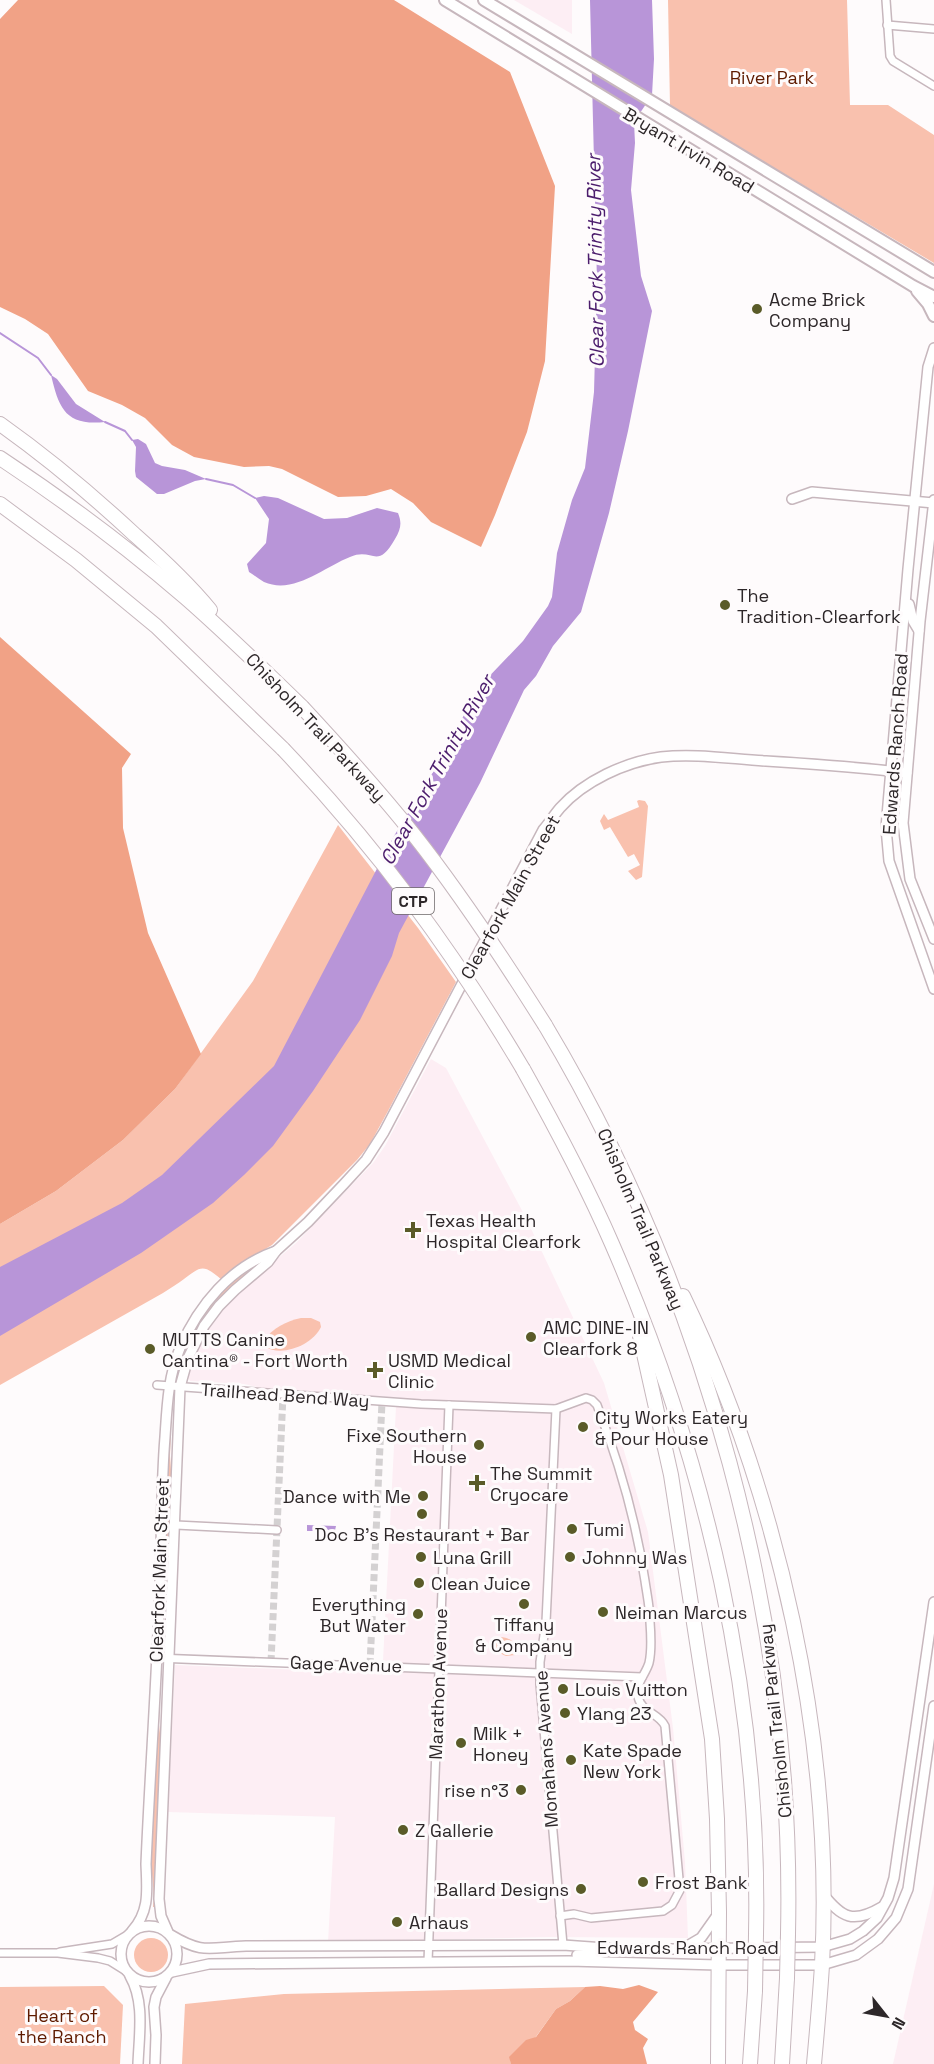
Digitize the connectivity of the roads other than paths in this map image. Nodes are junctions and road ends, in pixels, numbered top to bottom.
1 (445, 0) edge
2 (484, 0) edge
3 (886, 0) edge
4 (887, 25) junction
5 (934, 29) edge
6 (934, 86) edge
7 (932, 270) edge
8 (913, 286) junction
9 (934, 297) edge
10 (934, 315) edge
11 (934, 348) edge
12 (0, 424) edge
13 (0, 458) edge
14 (792, 499) dead end
15 (915, 501) junction
16 (934, 501) edge
17 (0, 504) edge
18 (0, 516) edge
19 (76, 560) junction
20 (907, 584) junction
21 (919, 631) junction
22 (240, 646) junction
23 (892, 771) junction
24 (907, 773) junction
25 (924, 912) junction
26 (908, 919) junction
27 (934, 939) edge
28 (934, 989) edge
29 (631, 1185) junction
30 (276, 1251) junction
31 (625, 1275) junction
32 (157, 1385) dead end
33 (168, 1386) junction
34 (180, 1388) junction
35 (449, 1405) junction
36 (556, 1409) junction
37 (176, 1525) junction
38 (277, 1530) dead end
39 (934, 1602) edge
40 (157, 1658) junction
41 (169, 1658) junction
42 (439, 1667) junction
43 (540, 1672) junction
44 (642, 1677) junction
45 (934, 1706) edge
46 (822, 1893) junction
47 (884, 1906) junction
48 (719, 1912) junction
49 (560, 1916) junction
50 (131, 1933) junction
51 (170, 1934) junction
52 (563, 1945) junction
53 (429, 1947) junction
54 (822, 1947) junction
55 (619, 1949) junction
56 (680, 1949) junction
57 (719, 1949) junction
58 (0, 1953) edge
59 (58, 1953) junction
60 (520, 1961) junction
61 (569, 1961) junction
62 (428, 1962) junction
63 (718, 1965) junction
64 (822, 1965) junction
65 (127, 1972) junction
66 (169, 1975) junction
67 (138, 2064) edge
68 (155, 2064) edge
69 (718, 2064) edge
70 (750, 2064) edge
71 (782, 2064) edge
72 (814, 2064) edge

1 - 8 main road, Bryant Irvin Road
2 - 7 main road, Bryant Irvin Road
3 - 4 street
4 - 5 street
4 - 6 street
8 - 9 main road, Bryant Irvin Road
8 - 10 main road
11 - 15 street, Edwards Ranch Road
12 - 22 highway
13 - 22 highway, Chisholm Trail Parkway / CTP
14 - 15 street
15 - 16 street
15 - 20 street, Edwards Ranch Road
16 - 21 street, Edwards Ranch Road
17 - 19 highway, Chisholm Trail Parkway / CTP
18 - 19 highway
19 - 31 highway, Chisholm Trail Parkway / CTP, bridge
20 - 21 street
20 - 23 street, Edwards Ranch Road
21 - 24 street, Edwards Ranch Road
22 - 29 highway, Chisholm Trail Parkway / CTP, bridge
23 - 24 street, Clearfork Main Street
23 - 26 street, Edwards Ranch Road
23 - 30 street, Clearfork Main Street
24 - 25 street, Edwards Ranch Road
25 - 26 street
25 - 27 street, Edwards Ranch Road
26 - 28 street, Edwards Ranch Road
29 - 46 highway
29 - 71 highway, Chisholm Trail Parkway / CTP, bridge
30 - 33 street, Clearfork Main Street
30 - 34 street, Clearfork Main Street
31 - 48 highway
31 - 70 highway, Chisholm Trail Parkway / CTP, bridge
32 - 33 street, Trailhead Bend Way
33 - 34 street, Trailhead Bend Way
33 - 40 street, Clearfork Main Street
34 - 35 street, Trailhead Bend Way
34 - 37 street, Clearfork Main Street
35 - 36 street, Trailhead Bend Way
35 - 42 street, Marathon Avenue
36 - 43 street, Monahans Avenue
36 - 44 street, Trailhead Bend Way
37 - 38 street
37 - 41 street, Clearfork Main Street
39 - 47 street, Edwards Ranch Road
40 - 41 street, Gage Avenue
40 - 50 street, Clearfork Main Street
41 - 42 street, Gage Avenue
41 - 51 street, Clearfork Main Street
42 - 43 street, Gage Avenue
42 - 53 street, Marathon Avenue
43 - 44 street, Gage Avenue
43 - 49 street, Monahans Avenue
44 - 49 street, Trailhead Bend Way
45 - 64 street, Edwards Ranch Road
46 - 47 street
46 - 54 highway
47 - 54 street, Edwards Ranch Road
48 - 56 street
48 - 57 highway
49 - 52 street, Monahans Avenue
50 - 51 street
50 - 59 street
50 - 65 street
51 - 53 street, Edwards Ranch Road
51 - 66 street
52 - 53 street, Edwards Ranch Road
52 - 55 street, Edwards Ranch Road
52 - 60 street
53 - 62 street, Marathon Avenue
54 - 57 street, Edwards Ranch Road
54 - 64 highway
55 - 56 street, Edwards Ranch Road
55 - 61 street
56 - 57 street, Edwards Ranch Road
57 - 63 highway
58 - 59 street
59 - 65 street
60 - 61 street, Edwards Ranch Road
60 - 62 street, Edwards Ranch Road
61 - 63 street, Edwards Ranch Road
62 - 66 street, Edwards Ranch Road
63 - 64 street, Edwards Ranch Road
63 - 69 highway
64 - 72 highway
65 - 66 street
65 - 67 street
66 - 68 street

